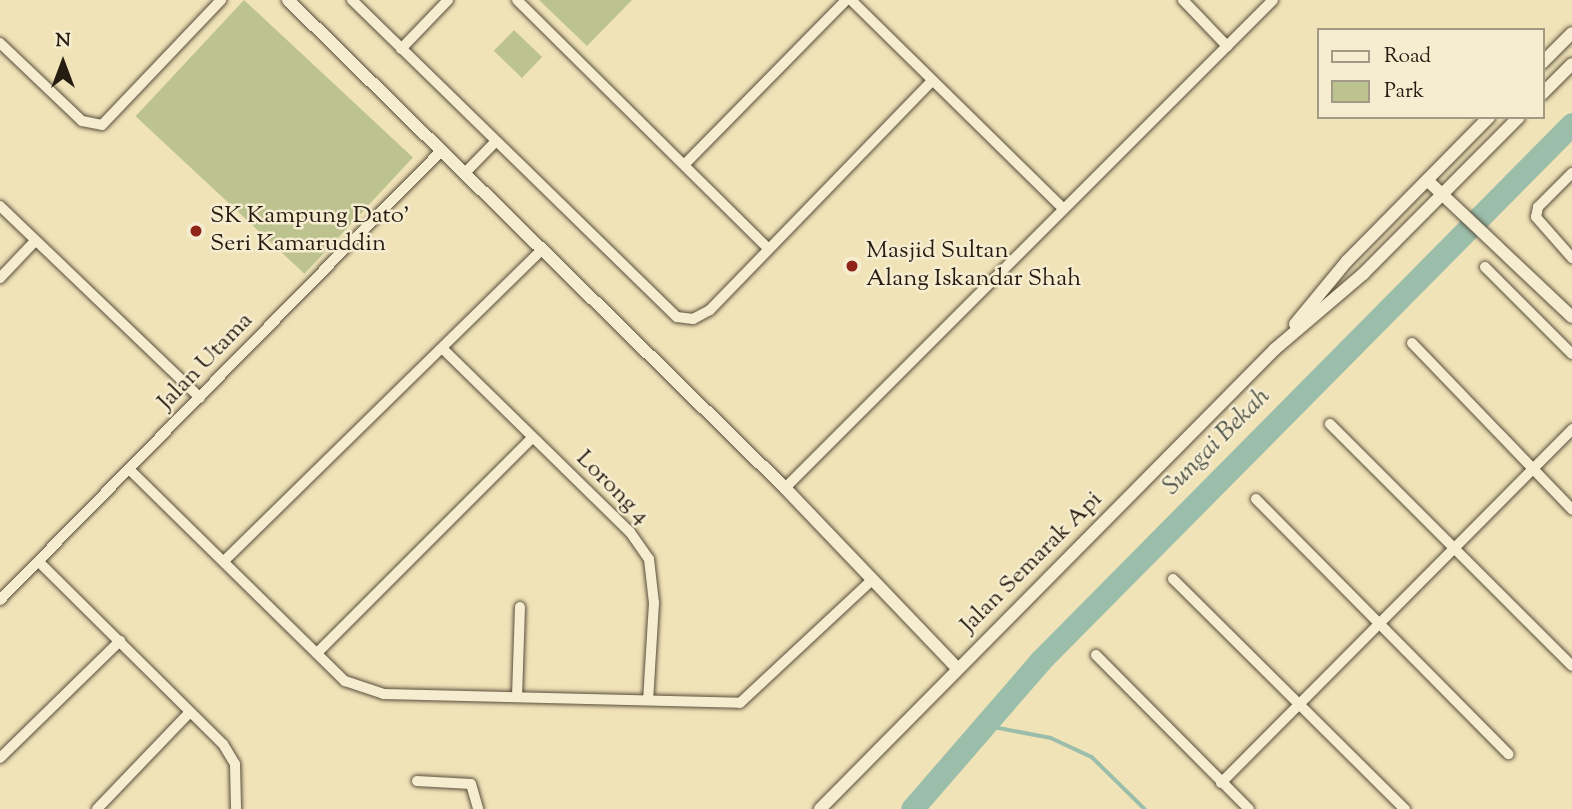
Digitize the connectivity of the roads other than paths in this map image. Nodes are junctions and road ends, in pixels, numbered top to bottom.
1 (221, 0) edge
2 (288, 0) edge
3 (352, 0) edge
4 (448, 0) edge
5 (517, 0) edge
6 (848, 0) edge
7 (1183, 0) edge
8 (1273, 0) edge
9 (1572, 33) edge
10 (0, 43) edge
11 (1227, 46) junction
12 (401, 49) junction
13 (1544, 61) edge
14 (1572, 64) edge
15 (931, 82) junction
16 (1544, 92) edge
17 (1487, 119) edge
18 (1517, 119) edge
19 (495, 142) junction
20 (441, 151) junction
21 (685, 164) junction
22 (1572, 173) edge
23 (464, 174) junction
24 (1427, 180) junction
25 (1443, 194) junction
26 (0, 206) edge
27 (1064, 209) junction
28 (35, 242) junction
29 (768, 247) junction
30 (541, 251) junction
31 (1572, 258) edge
32 (1485, 267) dead end
33 (0, 278) edge
34 (1572, 317) edge
35 (1412, 343) dead end
36 (443, 349) junction
37 (1275, 349) junction
38 (1572, 354) edge
39 (200, 397) junction
40 (1330, 424) dead end
41 (1572, 429) edge
42 (531, 439) junction
43 (1531, 470) junction
44 (131, 471) junction
45 (785, 488) junction
46 (1256, 499) dead end
47 (1572, 509) edge
48 (1452, 549) junction
49 (224, 561) junction
50 (39, 562) junction
51 (1173, 579) dead end
52 (872, 580) junction
53 (0, 600) edge
54 (520, 607) dead end
55 (1376, 626) junction
56 (120, 640) junction
57 (317, 653) junction
58 (1096, 655) dead end
59 (1572, 666) edge
60 (957, 668) junction
61 (517, 697) junction
62 (648, 700) junction
63 (1300, 703) junction
64 (190, 712) junction
65 (1508, 754) dead end
66 (0, 758) edge
67 (417, 780) dead end
68 (1222, 782) junction
69 (108, 798) junction
70 (96, 809) edge
71 (115, 809) edge
72 (236, 809) edge
73 (478, 809) edge
74 (820, 809) edge
75 (1249, 809) edge
76 (1405, 809) edge

1 - 10 street
2 - 20 street
3 - 12 street
4 - 12 street
5 - 21 street
6 - 15 street
6 - 21 street
7 - 11 street
8 - 11 street
9 - 13 street
11 - 27 street
12 - 19 street
14 - 16 street
15 - 27 street
15 - 29 street
17 - 24 street, Jalan Semarak Api
18 - 25 street, Jalan Semarak Api
19 - 23 street
19 - 29 street
20 - 23 street
20 - 39 street, Jalan Utama
21 - 29 street
22 - 31 street
23 - 30 street
24 - 25 street
24 - 37 street, Jalan Semarak Api
25 - 34 street
25 - 37 street, Jalan Semarak Api
26 - 28 street
27 - 45 street
28 - 33 street
28 - 39 street
30 - 36 street
30 - 45 street
32 - 38 street
35 - 43 street
36 - 42 street, Lorong 4
36 - 49 street
37 - 60 street, Jalan Semarak Api
39 - 44 street, Jalan Utama
40 - 48 street
41 - 43 street
42 - 57 street
42 - 62 street, Lorong 4
43 - 47 street
43 - 48 street
44 - 49 street
44 - 50 street, Jalan Utama
45 - 52 street
46 - 55 street
48 - 55 street
48 - 59 street
49 - 57 street
50 - 53 street, Jalan Utama
50 - 56 street
51 - 63 street
52 - 60 street
52 - 62 street
54 - 61 street
55 - 63 street
55 - 65 street
56 - 64 street
56 - 66 street
57 - 61 street
58 - 68 street
60 - 74 street, Jalan Semarak Api
61 - 62 street
63 - 68 street
63 - 76 street
64 - 69 street
64 - 72 street
67 - 73 street
68 - 75 street
69 - 70 street
69 - 71 street

